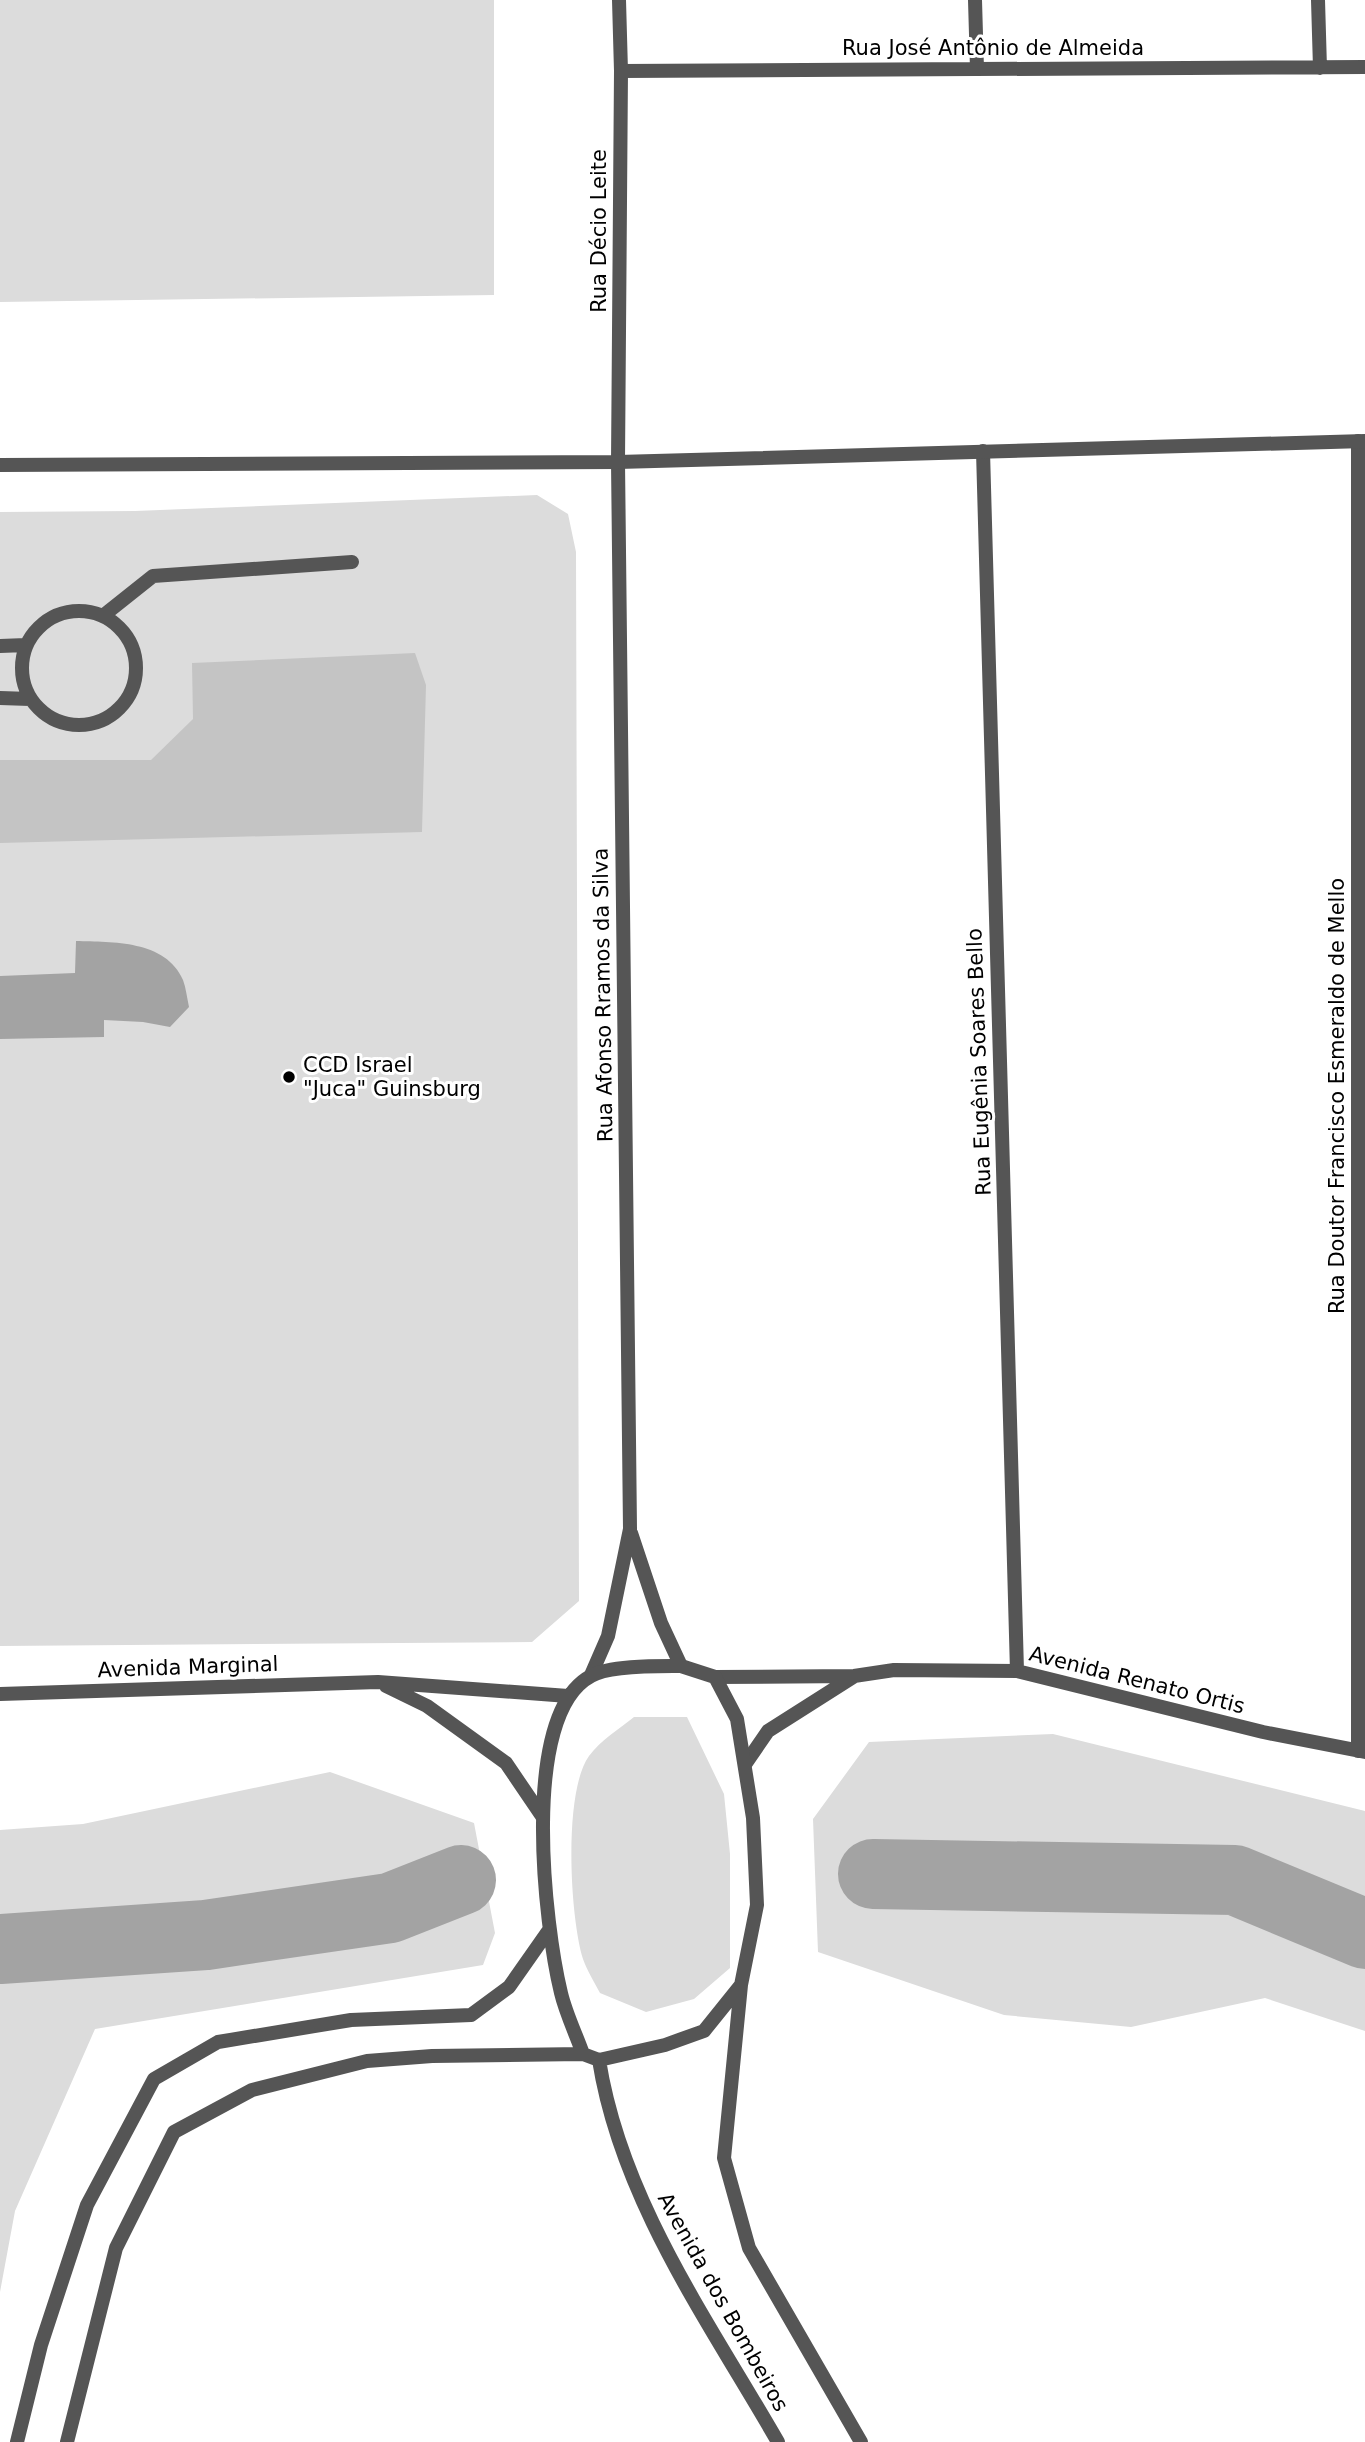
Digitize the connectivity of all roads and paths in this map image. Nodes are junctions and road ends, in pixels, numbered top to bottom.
1 (619, 0) edge
2 (975, 0) edge
3 (1318, 0) edge
4 (1365, 67) edge
5 (1320, 68) junction
6 (977, 69) junction
7 (621, 71) junction
8 (1362, 441) edge
9 (983, 451) junction
10 (618, 461) junction
11 (0, 466) edge
12 (352, 562) dead end
13 (104, 615) junction
14 (26, 645) junction
15 (0, 646) edge
16 (0, 698) edge
17 (30, 699) junction
18 (630, 1529) junction
19 (681, 1666) junction
20 (1017, 1671) junction
21 (591, 1675) junction
22 (854, 1676) junction
23 (715, 1677) junction
24 (378, 1682) junction
25 (0, 1694) edge
26 (568, 1696) junction
27 (1362, 1752) edge
28 (746, 1763) junction
29 (542, 1816) junction
30 (549, 1930) junction
31 (741, 1985) junction
32 (583, 2054) junction
33 (599, 2060) junction
34 (17, 2442) edge
35 (68, 2442) edge
36 (778, 2442) edge
37 (861, 2442) edge

1 - 7 street, Rua Décio Leite
2 - 6 street
3 - 5 street
4 - 5 street, Rua José Antônio de Almeida
5 - 6 street, Rua José Antônio de Almeida
6 - 7 street, Rua José Antônio de Almeida
7 - 10 street, Rua Décio Leite
8 - 9 street
8 - 27 street, Rua Doutor Francisco Esmeraldo de Mello
9 - 10 street
9 - 20 street, Rua Eugênia Soares Bello
10 - 11 street
10 - 18 street, Rua Afonso Rramos da Silva
12 - 13 street
13 - 14 street
13 - 17 street
14 - 15 street
14 - 17 street
16 - 17 street
18 - 19 street, Rua Afonso Rramos da Silva
18 - 21 street, Rua Afonso Rramos da Silva
19 - 21 street
19 - 23 street
20 - 22 street, Avenida Renato Ortis
20 - 27 street, Avenida Renato Ortis
21 - 26 street
22 - 23 street, Avenida Renato Ortis
22 - 28 street, Avenida Renato Ortis
23 - 28 street
24 - 25 street, Avenida Marginal
24 - 26 street, Avenida Marginal
24 - 29 street, Avenida Marginal
26 - 29 street
28 - 31 street
29 - 30 street
30 - 32 street
30 - 34 street
31 - 33 street
31 - 37 street
32 - 33 street
32 - 35 street
33 - 36 street, Avenida dos Bombeiros

